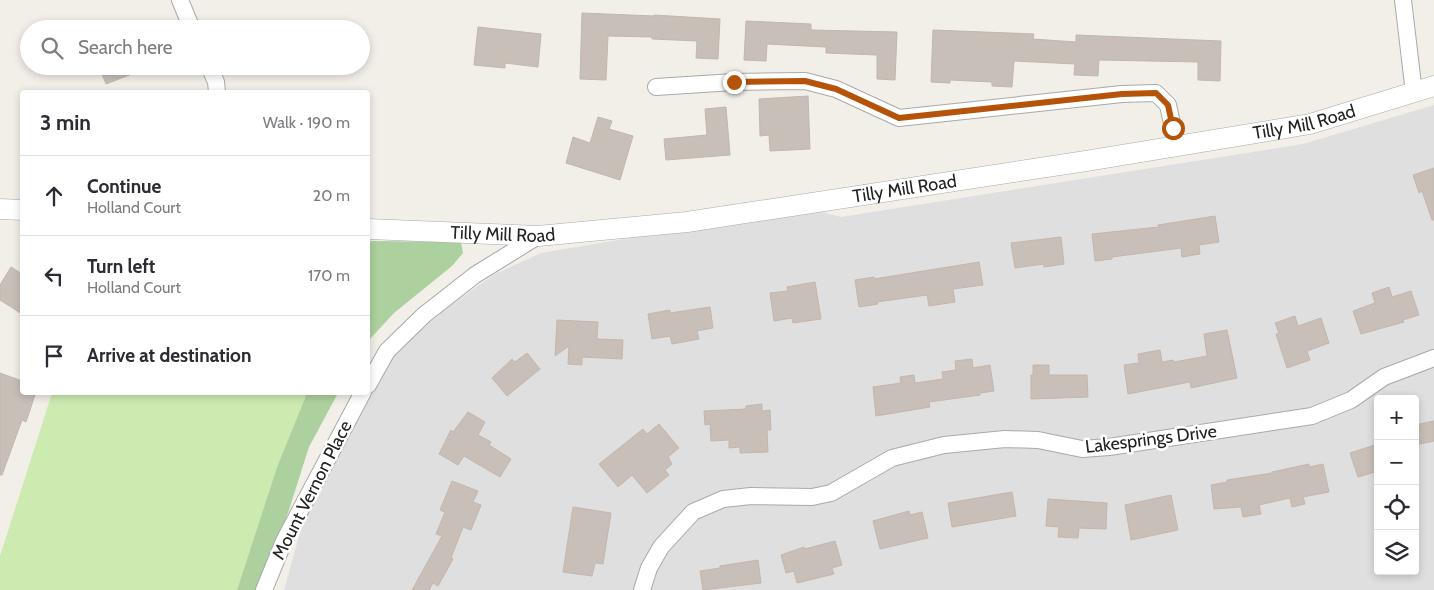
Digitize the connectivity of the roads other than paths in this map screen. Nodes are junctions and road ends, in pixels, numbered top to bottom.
1 (180, 0) edge
2 (1403, 0) edge
3 (188, 20) edge
4 (213, 75) edge
5 (1434, 86) edge
6 (656, 87) dead end
7 (217, 90) edge
8 (1414, 93) junction
9 (1177, 146) junction
10 (0, 209) edge
11 (20, 210) edge
12 (370, 229) edge
13 (538, 236) junction
14 (1434, 358) edge
15 (370, 381) edge
16 (361, 395) edge
17 (264, 590) edge
18 (642, 590) edge

1 - 3 street
2 - 8 street
4 - 7 street
5 - 8 street, Tilly Mill Road
6 - 9 street
8 - 9 street, Tilly Mill Road
9 - 13 street, Tilly Mill Road
10 - 11 street
12 - 13 street, Tilly Mill Road
13 - 15 street
14 - 18 street, Lakesprings Drive
16 - 17 street, Mount Vernon Place

